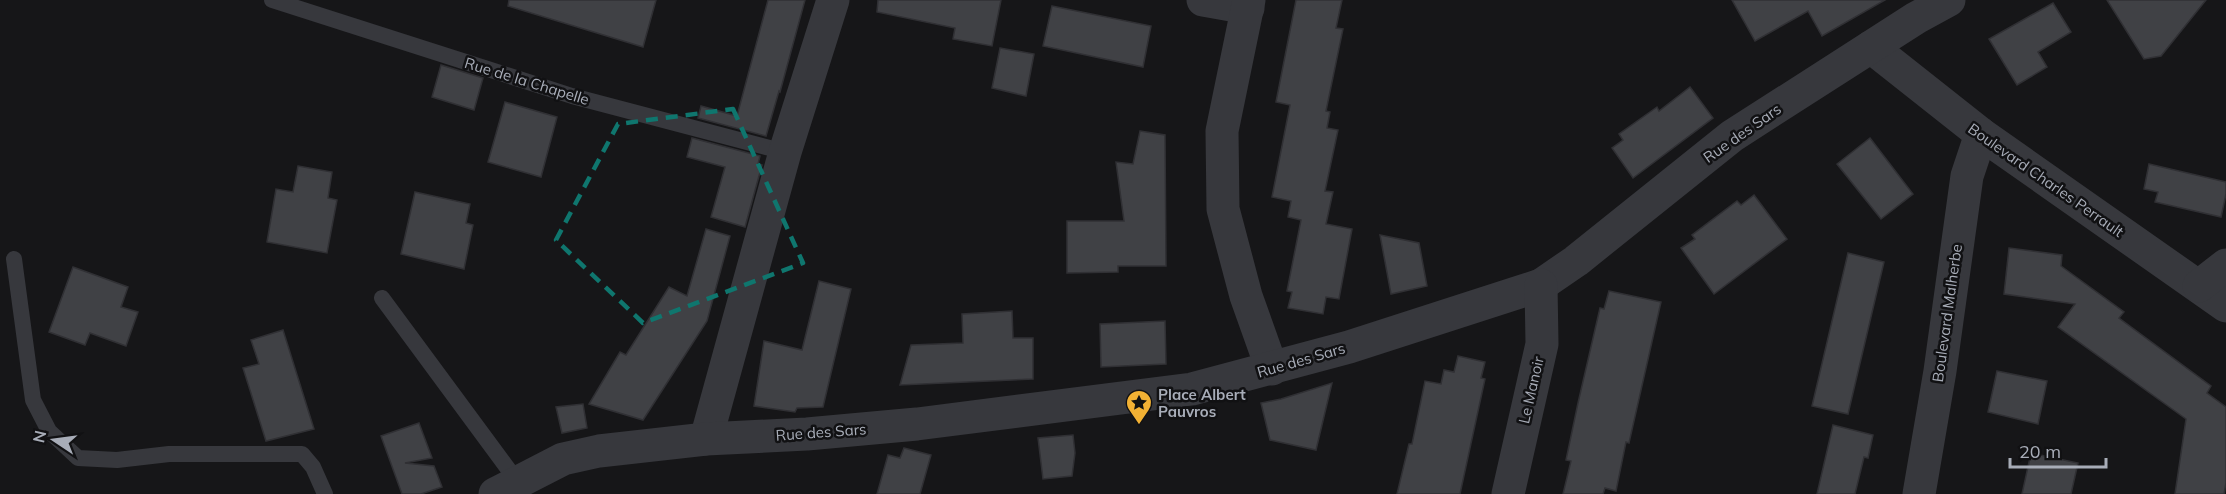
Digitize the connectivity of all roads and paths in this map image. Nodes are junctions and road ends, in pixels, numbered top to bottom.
1 (272, 0) edge
2 (833, 0) edge
3 (1203, 0) edge
4 (1949, 0) edge
5 (1249, 4) edge
6 (1914, 9) edge
7 (1871, 47) junction
8 (1981, 134) junction
9 (785, 152) junction
10 (14, 259) dead end
11 (2226, 265) edge
12 (1541, 285) junction
13 (2199, 286) junction
14 (382, 298) dead end
15 (2226, 306) edge
16 (1272, 369) junction
17 (706, 439) junction
18 (506, 488) edge
19 (325, 494) edge
20 (1508, 494) edge
21 (1919, 494) edge

1 - 9 lane, Rue de la Chapelle
2 - 9 street
3 - 5 street
4 - 6 street, Rue des Sars
5 - 16 street
6 - 7 street, Rue des Sars
7 - 8 street, Boulevard Charles Perrault
7 - 12 street, Rue des Sars
8 - 13 street, Boulevard Charles Perrault
8 - 21 street, Boulevard Malherbe
9 - 17 street
10 - 19 lane
11 - 13 street
12 - 16 street, Rue des Sars
12 - 20 street, Le Manoir
13 - 15 street, Boulevard Charles Perrault
14 - 18 lane
16 - 17 street, Rue des Sars
17 - 18 street, Rue des Sars

